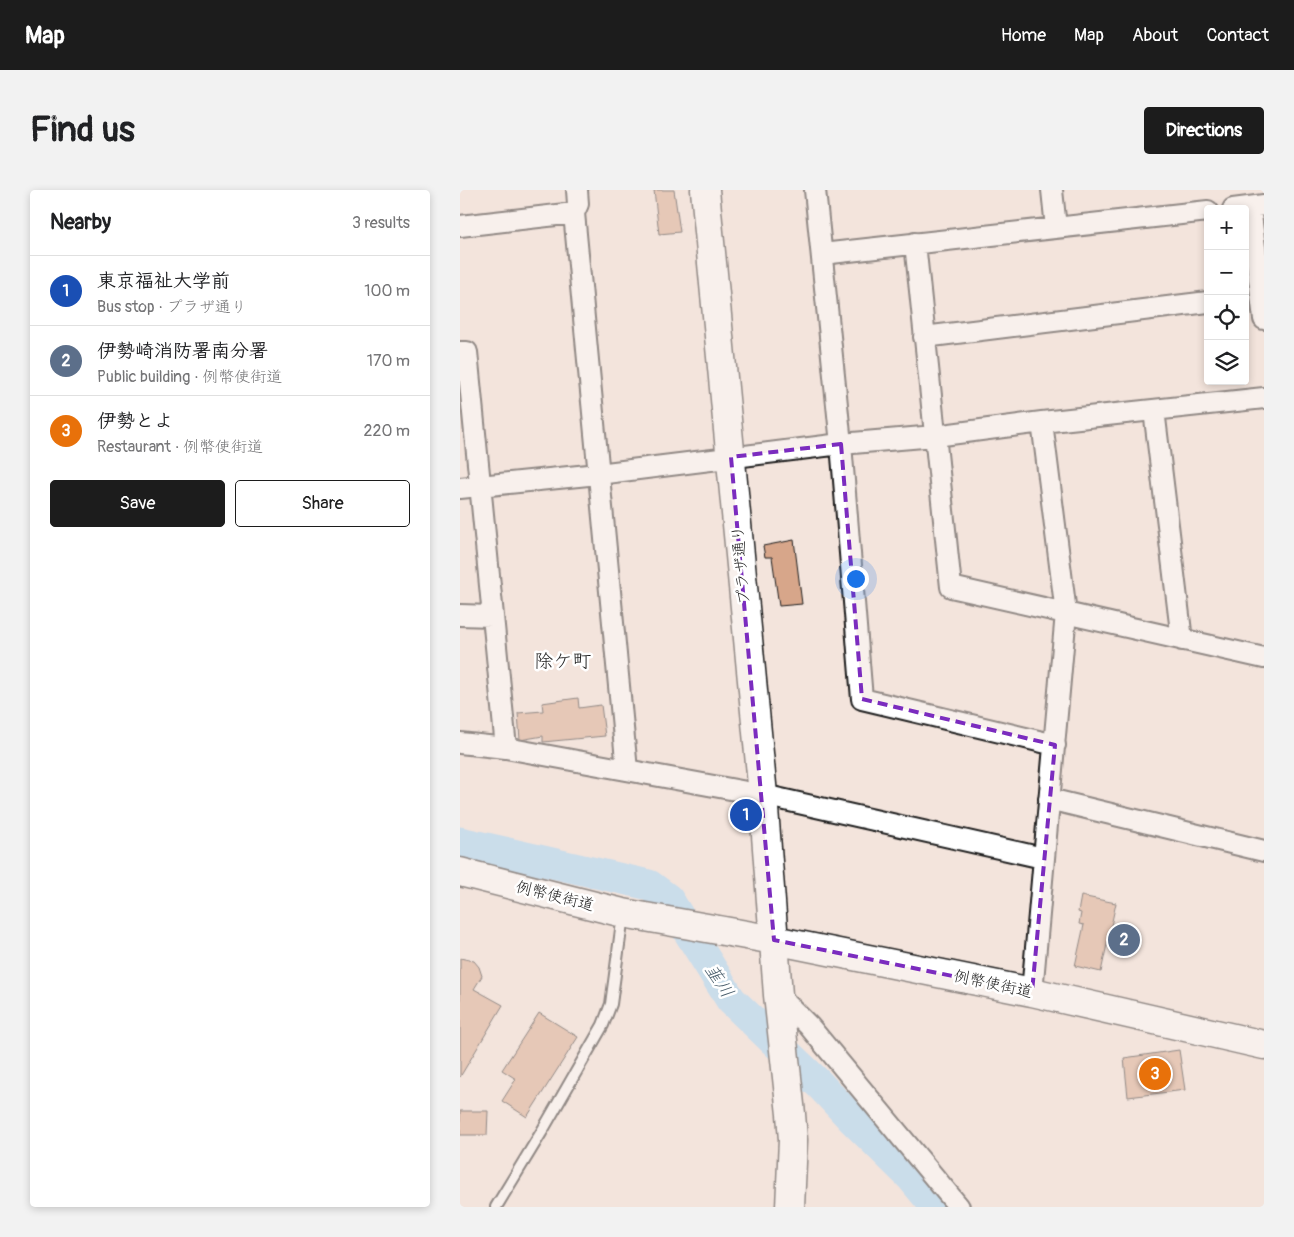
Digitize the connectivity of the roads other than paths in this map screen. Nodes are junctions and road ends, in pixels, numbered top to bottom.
1 (577, 190) edge
2 (704, 190) edge
3 (815, 190) edge
4 (1052, 190) edge
5 (1249, 207) edge
6 (574, 212) junction
7 (1204, 212) edge
8 (460, 226) edge
9 (1056, 228) junction
10 (915, 243) junction
11 (822, 254) junction
12 (1253, 296) edge
13 (1204, 302) edge
14 (1264, 319) edge
15 (924, 337) junction
16 (460, 352) edge
17 (1264, 398) edge
18 (1154, 410) junction
19 (1042, 422) junction
20 (935, 436) junction
21 (841, 444) junction
22 (731, 458) junction
23 (598, 474) junction
24 (470, 487) edge
25 (1066, 613) junction
26 (460, 614) edge
27 (492, 616) junction
28 (1182, 640) junction
29 (1264, 658) edge
30 (460, 743) edge
31 (1055, 745) junction
32 (506, 748) junction
33 (627, 770) junction
34 (763, 795) junction
35 (1049, 799) junction
36 (1264, 851) edge
37 (1043, 858) junction
38 (460, 872) edge
39 (623, 913) junction
40 (774, 940) junction
41 (1032, 992) junction
42 (778, 995) junction
43 (1264, 1045) edge
44 (496, 1207) edge
45 (790, 1207) edge
46 (959, 1207) edge

1 - 6 street
2 - 22 street, プラザ通り
3 - 11 street
4 - 9 street
5 - 12 street
6 - 8 street
6 - 23 street
7 - 9 street
9 - 10 street
10 - 11 street
10 - 15 street
11 - 21 street
12 - 14 street
13 - 15 street
15 - 20 street
16 - 24 street
17 - 18 street
18 - 19 street
18 - 28 street
19 - 20 street
19 - 25 street
20 - 21 street
20 - 25 street
21 - 22 street
21 - 31 street
22 - 23 street
22 - 34 street, プラザ通り
23 - 24 street
23 - 33 street
24 - 27 street
25 - 28 street
25 - 31 street
26 - 27 street
27 - 32 street
28 - 29 street
30 - 32 street
31 - 35 street
32 - 33 street
33 - 34 street
34 - 37 street
34 - 40 street, プラザ通り
35 - 36 street
35 - 37 street
37 - 41 street
38 - 39 street, 例幣使街道
39 - 40 street, 例幣使街道
39 - 44 lane
40 - 41 street, 例幣使街道
40 - 42 street, プラザ通り
41 - 43 street, 例幣使街道
42 - 45 street, プラザ通り
42 - 46 street

